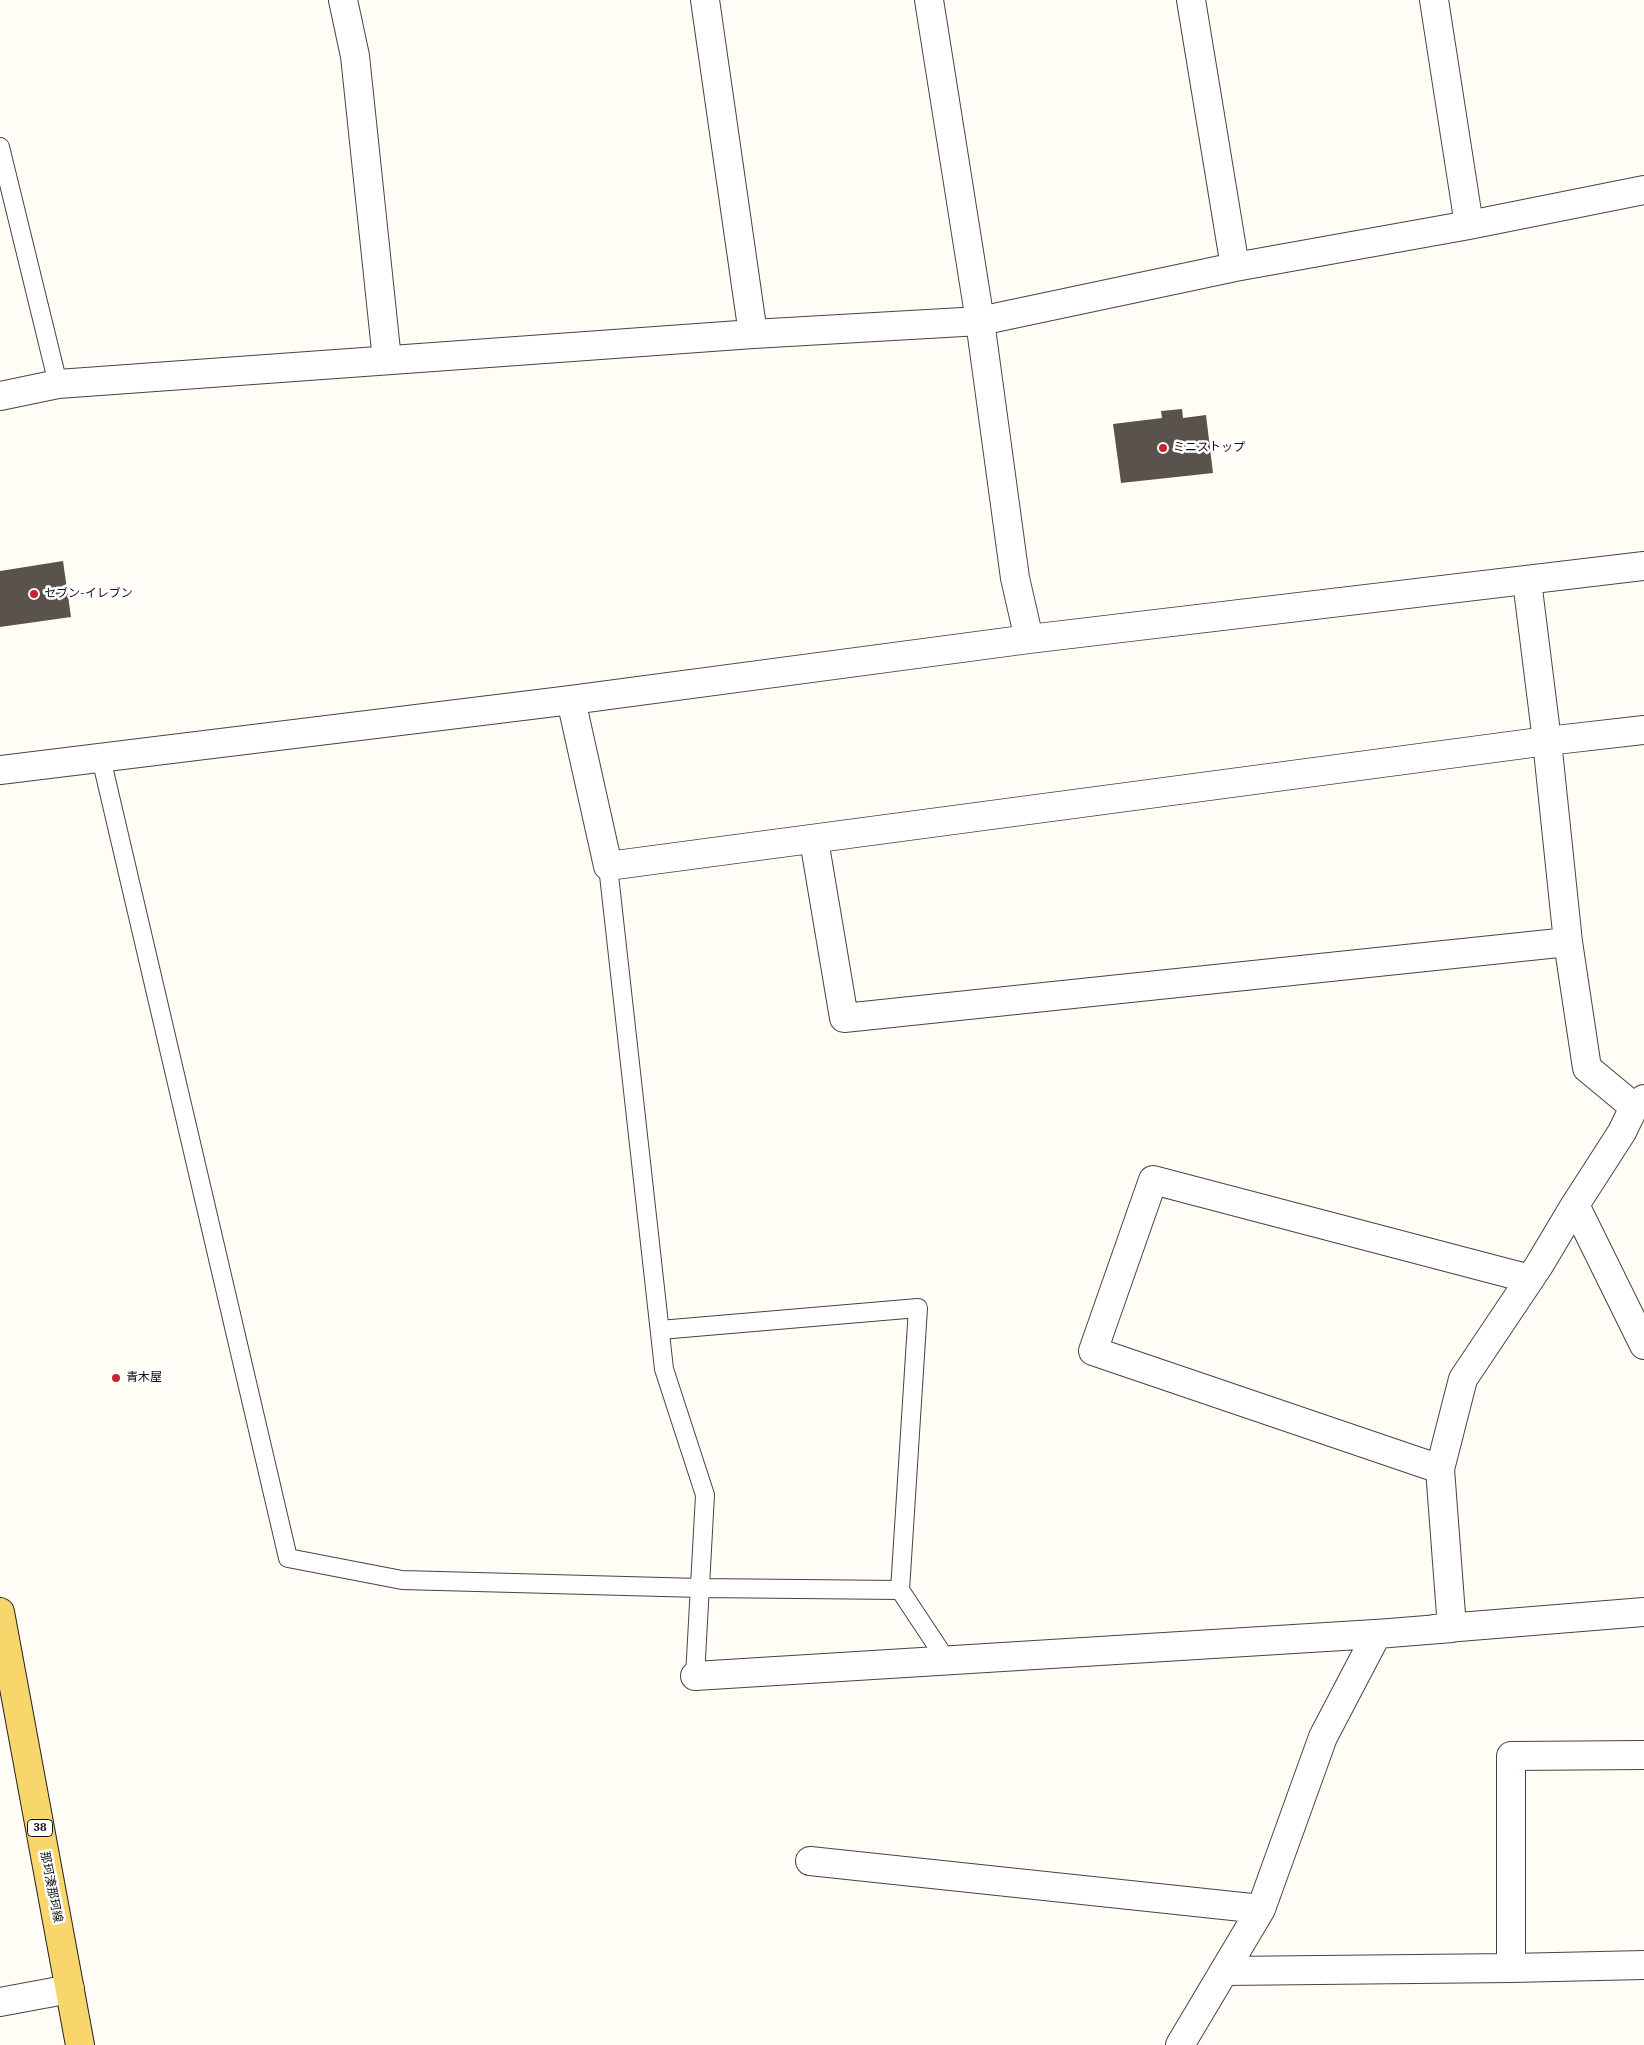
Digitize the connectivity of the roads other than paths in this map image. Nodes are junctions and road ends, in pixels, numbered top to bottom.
1 (343, 0) edge
2 (705, 0) edge
3 (930, 0) edge
4 (1191, 0) edge
5 (1434, 0) edge
6 (0, 147) edge
7 (1644, 190) edge
8 (1469, 225) junction
9 (1235, 266) junction
10 (980, 321) junction
11 (753, 334) junction
12 (387, 360) junction
13 (58, 384) junction
14 (0, 396) edge
15 (1644, 566) edge
16 (1527, 581) junction
17 (1028, 639) junction
18 (571, 700) junction
19 (1644, 730) edge
20 (1547, 741) junction
21 (102, 758) junction
22 (0, 770) edge
23 (814, 840) junction
24 (608, 866) junction
25 (1568, 942) junction
26 (1639, 1103) edge
27 (1575, 1205) junction
28 (1530, 1279) junction
29 (660, 1330) junction
30 (1644, 1345) edge
31 (1440, 1469) junction
32 (700, 1588) junction
33 (900, 1590) junction
34 (0, 1612) edge
35 (1644, 1612) edge
36 (1452, 1628) junction
37 (1376, 1634) junction
38 (947, 1661) junction
39 (695, 1676) joint
40 (1644, 1755) edge
41 (810, 1861) dead end
42 (1261, 1908) junction
43 (1644, 1965) edge
44 (1511, 1968) junction
45 (1224, 1971) junction
46 (70, 1988) junction
47 (0, 2002) edge
48 (80, 2045) edge
49 (1180, 2045) edge

1 - 12 street
2 - 11 street
3 - 10 street
4 - 9 street
5 - 8 street
6 - 13 lane
7 - 8 street
8 - 9 street
9 - 10 street
10 - 11 street
10 - 17 street
11 - 12 street
12 - 13 street
13 - 14 street
15 - 16 street
16 - 17 street
16 - 20 street
17 - 18 street
18 - 21 street
18 - 24 street
19 - 20 street
20 - 23 street
20 - 25 street
21 - 22 street
21 - 32 lane
23 - 24 street
23 - 25 street
24 - 29 lane
25 - 26 street
26 - 27 street
27 - 28 street
27 - 30 street
28 - 31 street
28 - 31 street
29 - 32 lane
29 - 33 lane
31 - 36 street
32 - 33 lane
32 - 39 lane
33 - 38 lane
34 - 46 main road, 那珂湊那珂線 / 38
35 - 36 street
36 - 37 street
37 - 38 street
37 - 42 street
38 - 39 street
40 - 44 street
41 - 42 street
42 - 45 street
43 - 44 street
44 - 45 street
45 - 49 street
46 - 47 street
46 - 48 main road, 那珂湊那珂線 / 38

